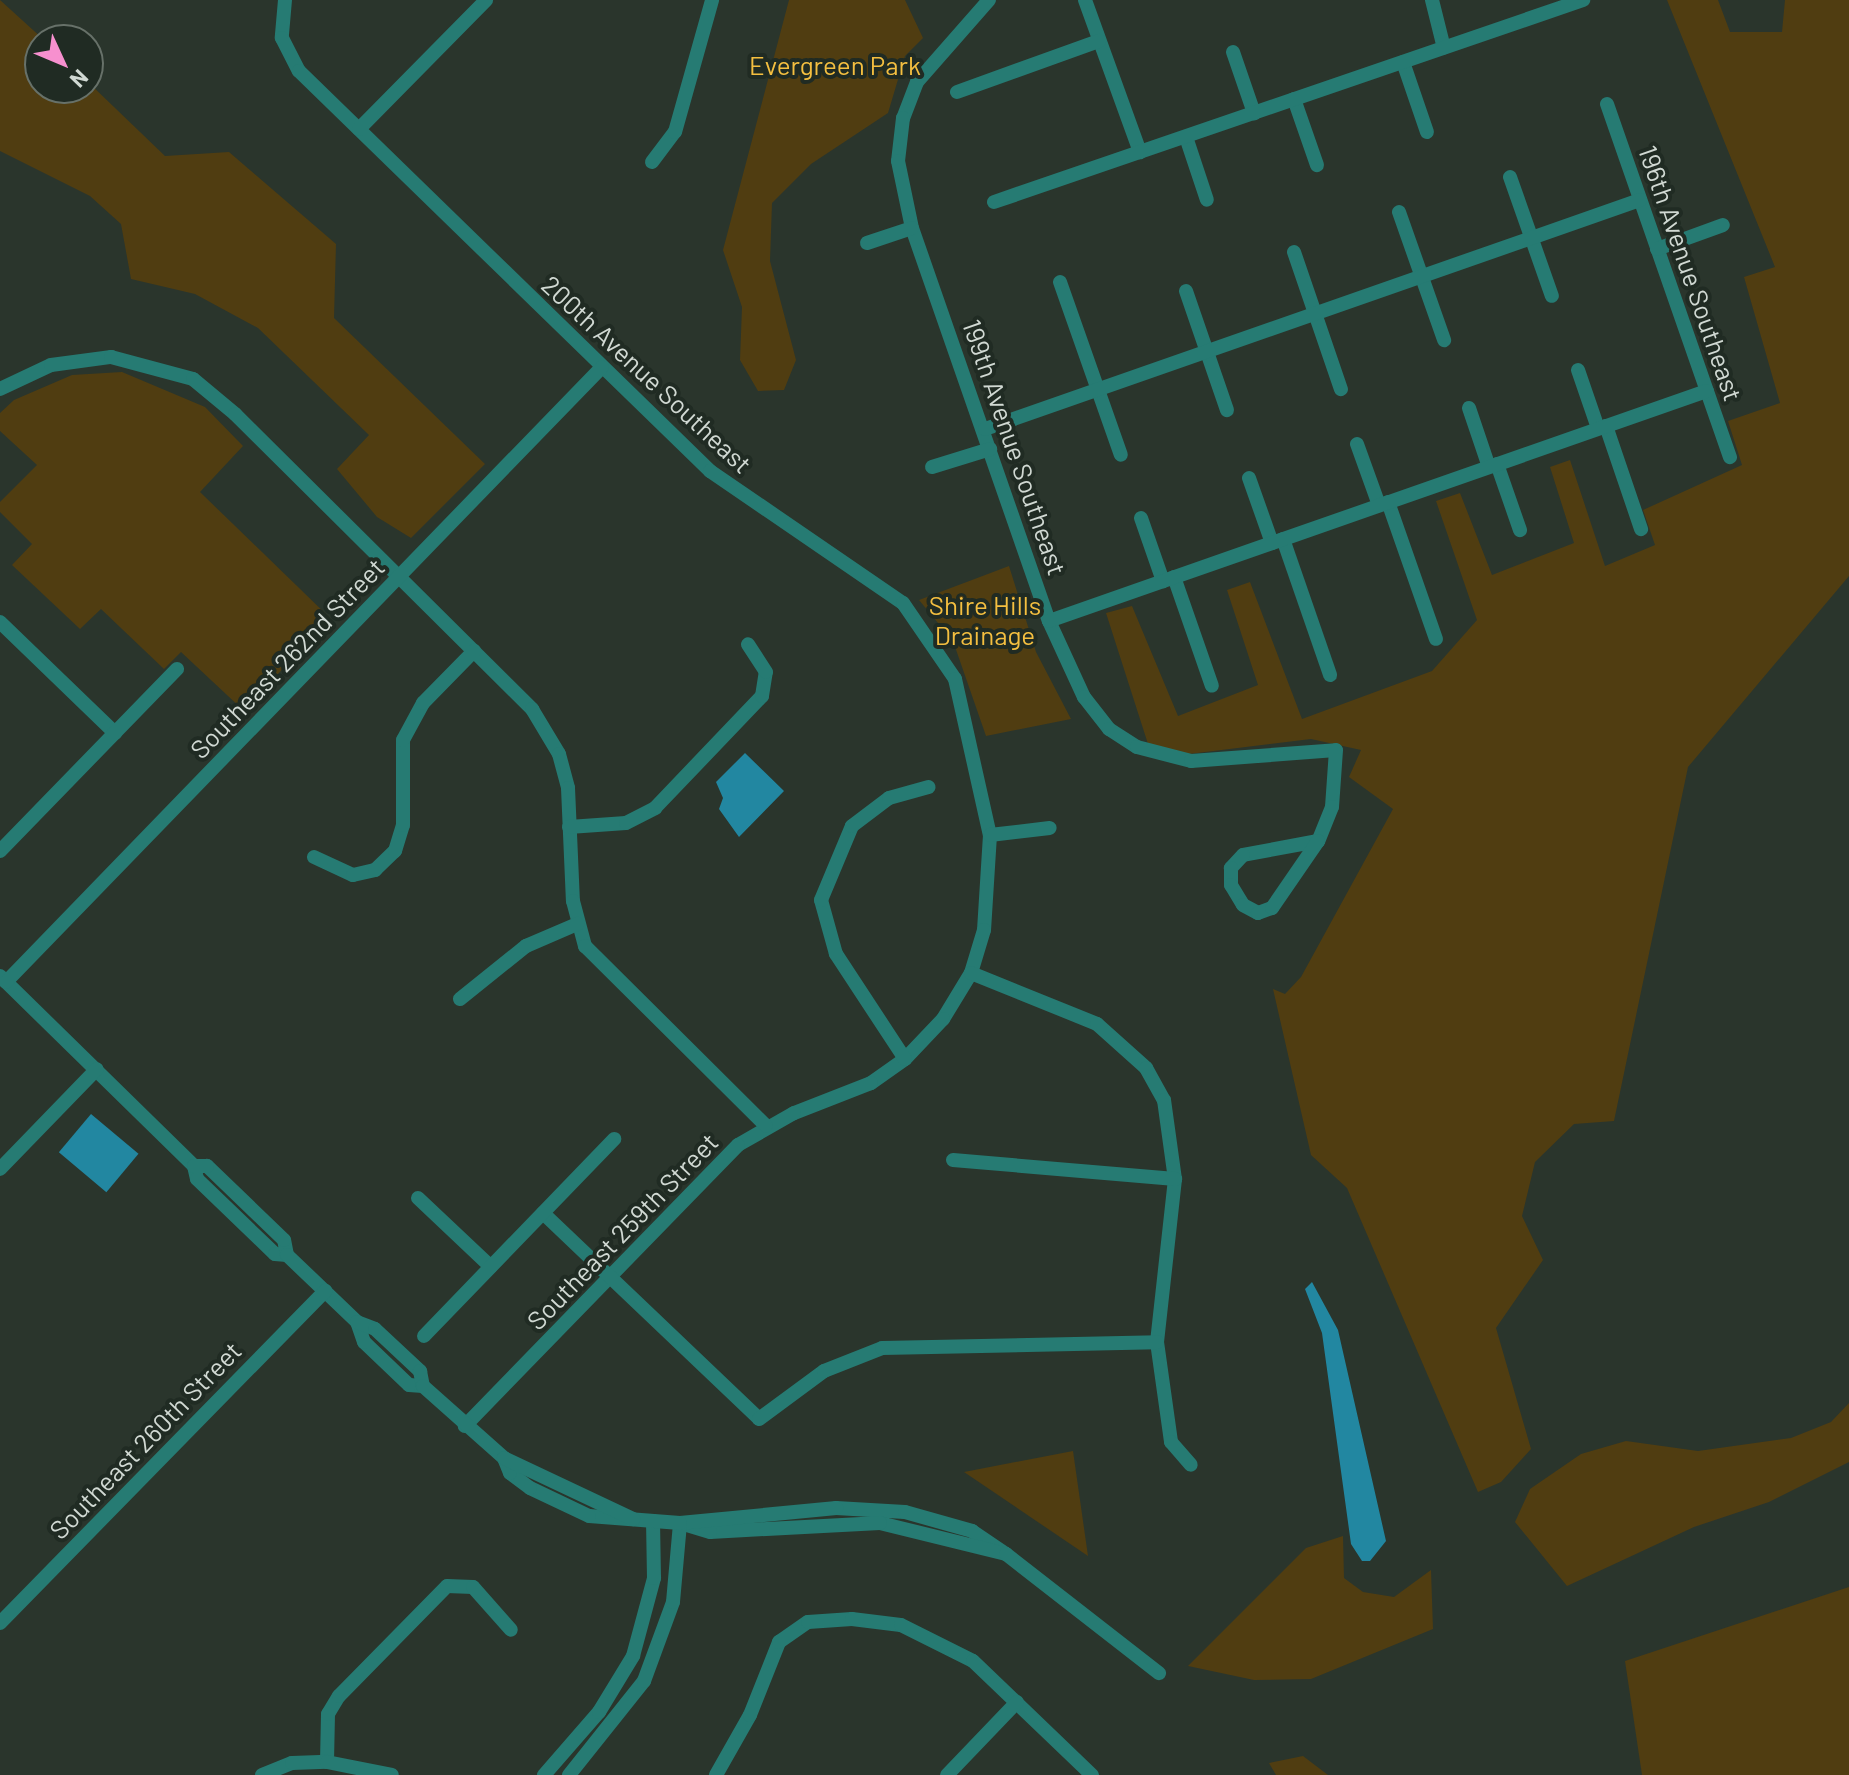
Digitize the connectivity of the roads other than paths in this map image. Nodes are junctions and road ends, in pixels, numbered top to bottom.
1 (285, 0) edge
2 (486, 0) edge
3 (712, 0) edge
4 (989, 0) edge
5 (1432, 0) edge
6 (1583, 0) edge
7 (1087, 1) edge
8 (1099, 41) junction
9 (1444, 48) junction
10 (1233, 52) dead end
11 (1403, 62) junction
12 (957, 92) dead end
13 (1294, 99) junction
14 (1607, 104) dead end
15 (1254, 113) junction
16 (359, 129) junction
17 (1427, 132) dead end
18 (1186, 137) junction
19 (1140, 152) junction
20 (652, 162) dead end
21 (1317, 165) dead end
22 (1510, 177) dead end
23 (1207, 200) dead end
24 (1640, 200) junction
25 (994, 202) dead end
26 (1399, 212) dead end
27 (1723, 225) dead end
28 (912, 228) junction
29 (1531, 238) junction
30 (867, 243) dead end
31 (1657, 249) junction
32 (1294, 252) dead end
33 (1422, 276) junction
34 (1060, 282) dead end
35 (1186, 291) dead end
36 (1552, 296) dead end
37 (1315, 314) junction
38 (1444, 340) dead end
39 (1207, 351) junction
40 (602, 367) junction
41 (1578, 370) dead end
42 (0, 389) edge
43 (1098, 389) junction
44 (1341, 389) dead end
45 (1707, 391) junction
46 (1469, 408) dead end
47 (1227, 410) dead end
48 (1602, 427) junction
49 (985, 429) junction
50 (1357, 444) dead end
51 (990, 449) junction
52 (1121, 455) dead end
53 (1730, 457) dead end
54 (1493, 465) junction
55 (932, 467) dead end
56 (1249, 478) dead end
57 (1383, 504) junction
58 (1141, 518) dead end
59 (1641, 529) dead end
60 (1520, 530) dead end
61 (1277, 541) junction
62 (399, 576) junction
63 (1168, 579) junction
64 (1049, 621) junction
65 (0, 622) edge
66 (1436, 639) dead end
67 (748, 644) dead end
68 (474, 651) junction
69 (177, 669) dead end
70 (1330, 675) dead end
71 (1212, 686) dead end
72 (115, 733) junction
73 (929, 787) dead end
74 (569, 827) junction
75 (1050, 828) dead end
76 (990, 835) junction
77 (1318, 841) junction
78 (3, 843) edge
79 (314, 857) dead end
80 (577, 924) junction
81 (971, 973) junction
82 (3, 979) edge
83 (460, 999) dead end
84 (905, 1059) junction
85 (97, 1069) junction
86 (766, 1126) junction
87 (614, 1139) dead end
88 (953, 1160) dead end
89 (0, 1169) edge
90 (1175, 1179) junction
91 (418, 1198) dead end
92 (543, 1213) junction
93 (491, 1267) junction
94 (610, 1278) junction
95 (325, 1291) junction
96 (424, 1336) dead end
97 (1157, 1342) junction
98 (465, 1426) junction
99 (1191, 1465) dead end
100 (653, 1521) junction
101 (680, 1523) junction
102 (0, 1623) edge
103 (511, 1630) dead end
104 (1159, 1673) dead end
105 (1017, 1702) junction
106 (327, 1762) junction
107 (262, 1775) edge
108 (392, 1775) edge
109 (544, 1775) edge
110 (569, 1775) edge
111 (716, 1775) edge
112 (947, 1775) edge
113 (1092, 1775) edge

1 - 16 street, 200th Avenue Southeast
2 - 16 street
3 - 20 street
4 - 28 street, 199th Avenue Southeast
5 - 9 street
6 - 9 street
7 - 8 street
8 - 12 street
8 - 19 street
9 - 11 street
10 - 15 street
11 - 13 street
11 - 17 street
13 - 15 street
13 - 21 street
14 - 24 street, 196th Avenue Southeast
15 - 18 street
16 - 40 street, 200th Avenue Southeast
18 - 19 street
18 - 23 street
19 - 25 street
22 - 29 street
24 - 29 street
24 - 31 street, 196th Avenue Southeast
26 - 33 street
27 - 31 street
28 - 30 street
28 - 49 street, 199th Avenue Southeast
29 - 33 street
29 - 36 street
31 - 45 street, 196th Avenue Southeast
32 - 37 street
33 - 37 street
33 - 38 street
34 - 43 street
35 - 39 street
37 - 39 street
37 - 44 street
39 - 43 street
39 - 47 street
40 - 62 street, Southeast 262nd Street
40 - 76 street, 200th Avenue Southeast
41 - 48 street
42 - 62 street
43 - 49 street
43 - 52 street
45 - 48 street
45 - 53 street, 196th Avenue Southeast
46 - 54 street
48 - 54 street
48 - 59 street
49 - 51 street, 199th Avenue Southeast
50 - 57 street
51 - 55 street
51 - 64 street, 199th Avenue Southeast
54 - 57 street
54 - 60 street
56 - 61 street
57 - 61 street
57 - 66 street
58 - 63 street
61 - 63 street
61 - 70 street
62 - 68 street
62 - 82 street, Southeast 262nd Street
63 - 64 street
63 - 71 street
64 - 77 street, 199th Avenue Southeast
65 - 72 street
67 - 74 street
68 - 74 street
68 - 79 street
69 - 72 street
72 - 78 street
73 - 84 street
74 - 80 street
75 - 76 street
76 - 81 street, 200th Avenue Southeast
77 - 77 street
80 - 83 street
80 - 86 street
81 - 84 street, Southeast 259th Street
81 - 90 street
82 - 85 street
84 - 86 street, Southeast 259th Street
85 - 89 street
85 - 95 street
86 - 94 street, Southeast 259th Street
87 - 92 street
88 - 90 street
90 - 97 street
91 - 93 street
92 - 93 street
92 - 94 street
93 - 96 street
94 - 97 street
94 - 98 street, Southeast 259th Street
95 - 98 street
95 - 102 street, Southeast 260th Street
97 - 99 street
98 - 100 street
100 - 101 street
100 - 109 street
101 - 104 street
101 - 110 street
103 - 106 street
105 - 111 street
105 - 112 street
105 - 113 street
106 - 107 street
106 - 108 street

